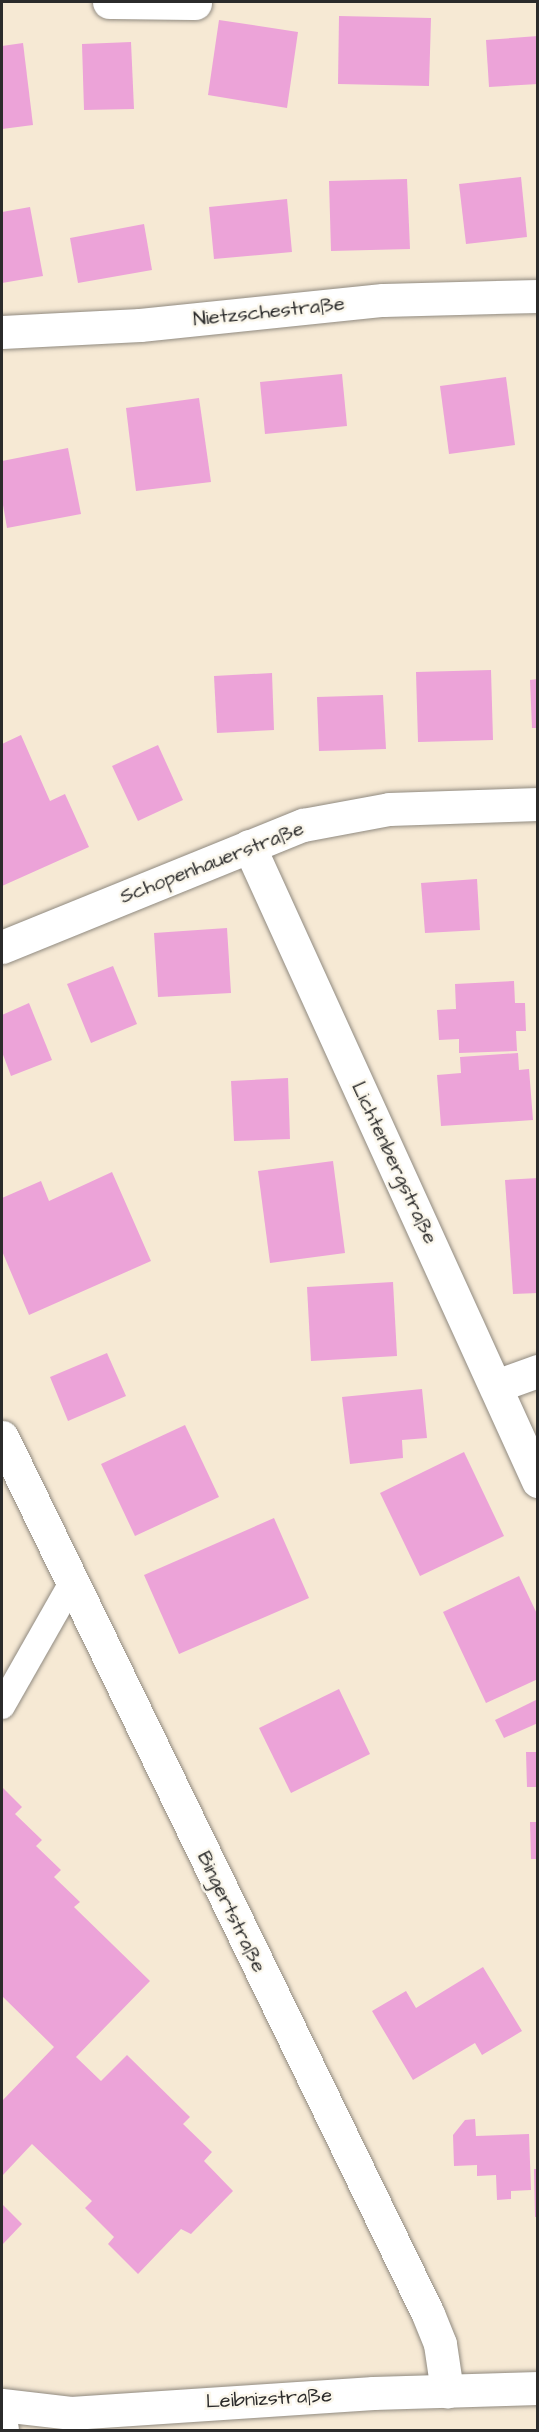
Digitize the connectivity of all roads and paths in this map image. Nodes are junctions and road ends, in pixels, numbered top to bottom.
1 (109, 2) edge
2 (195, 3) dead end
3 (537, 296) edge
4 (2, 332) edge
5 (537, 804) edge
6 (249, 846) junction
7 (2, 947) edge
8 (537, 1371) edge
9 (496, 1386) junction
10 (2, 1437) edge
11 (537, 1481) edge
12 (72, 1583) junction
13 (2, 1706) edge
14 (537, 2388) edge
15 (447, 2391) junction
16 (2, 2405) edge
17 (6, 2430) edge

1 - 2 street
3 - 4 street, Nietzschestraße
5 - 6 street, Schopenhauerstraße
6 - 7 street, Schopenhauerstraße
6 - 9 street, Lichtenbergstraße
8 - 9 street
9 - 11 street, Lichtenbergstraße
10 - 12 street, Bingertstraße
12 - 13 lane
12 - 15 street, Bingertstraße
14 - 15 street, Leibnizstraße
15 - 16 street, Leibnizstraße
16 - 17 lane

